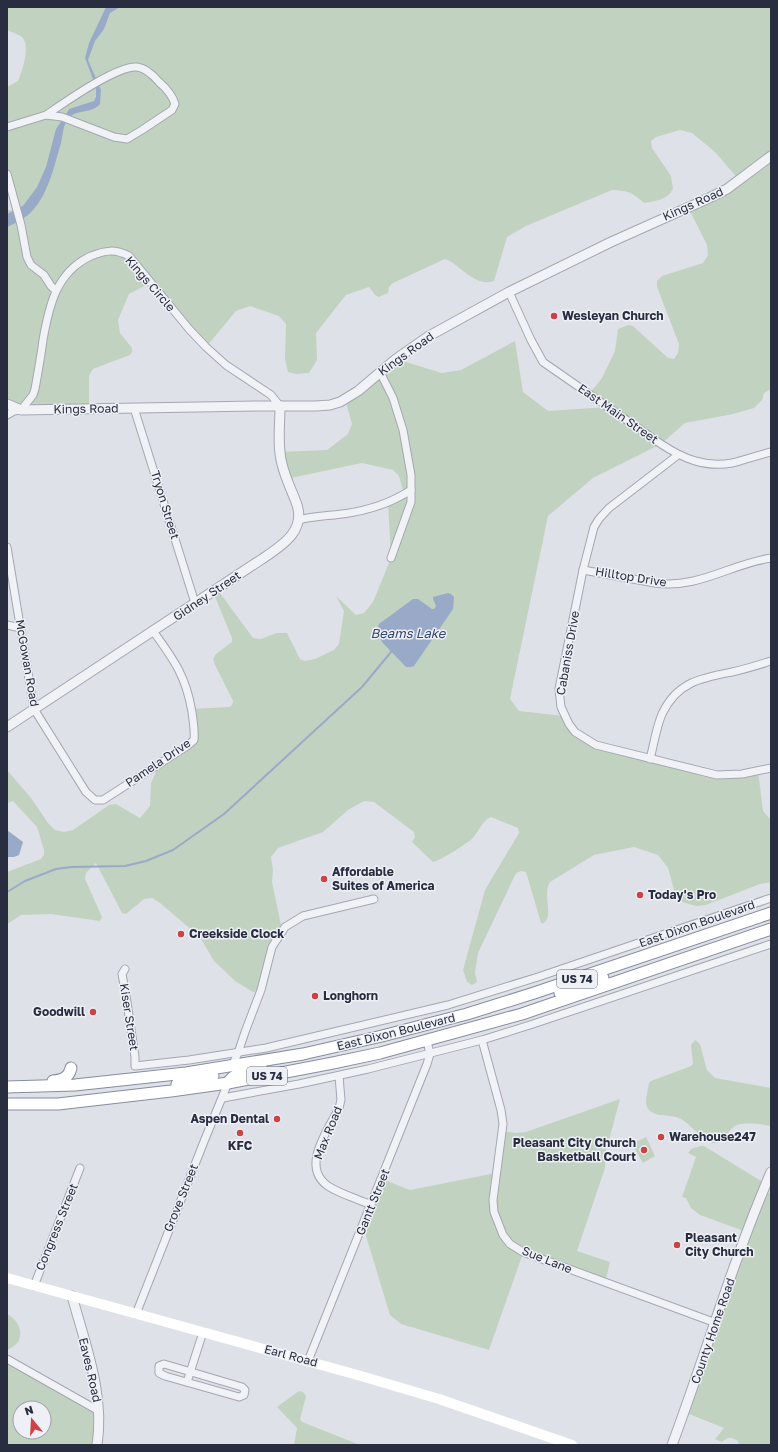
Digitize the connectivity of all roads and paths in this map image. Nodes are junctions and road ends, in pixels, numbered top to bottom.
1 (46, 115) junction
2 (7, 127) edge
3 (771, 156) edge
4 (7, 174) edge
5 (56, 290) junction
6 (509, 292) junction
7 (380, 372) junction
8 (7, 404) edge
9 (280, 406) junction
10 (134, 408) junction
11 (21, 410) junction
12 (7, 415) edge
13 (771, 452) edge
14 (678, 455) junction
15 (411, 490) junction
16 (299, 520) junction
17 (7, 547) edge
18 (390, 558) dead end
19 (771, 558) edge
20 (583, 570) junction
21 (195, 603) junction
22 (7, 625) edge
23 (21, 628) junction
24 (153, 631) junction
25 (771, 661) edge
26 (34, 709) junction
27 (7, 727) edge
28 (650, 759) junction
29 (771, 768) edge
30 (103, 800) joint
31 (771, 898) edge
32 (374, 899) dead end
33 (771, 913) edge
34 (771, 929) edge
35 (701, 937) junction
36 (771, 944) edge
37 (612, 953) junction
38 (615, 966) junction
39 (125, 970) dead end
40 (628, 978) junction
41 (632, 991) junction
42 (522, 1014) junction
43 (482, 1040) junction
44 (427, 1041) junction
45 (238, 1053) junction
46 (303, 1054) junction
47 (430, 1054) junction
48 (134, 1066) joint
49 (232, 1066) junction
50 (339, 1076) junction
51 (125, 1080) junction
52 (228, 1083) junction
53 (8, 1087) edge
54 (137, 1096) junction
55 (223, 1098) junction
56 (7, 1104) edge
57 (80, 1168) dead end
58 (771, 1172) edge
59 (371, 1205) junction
60 (7, 1278) edge
61 (34, 1286) junction
62 (72, 1296) junction
63 (136, 1314) junction
64 (716, 1323) junction
65 (203, 1332) junction
66 (7, 1359) edge
67 (308, 1361) junction
68 (191, 1371) junction
69 (188, 1382) junction
70 (99, 1411) junction
71 (97, 1445) edge
72 (572, 1445) edge
73 (672, 1445) edge

1 - 1 street
1 - 2 street
3 - 6 street, Kings Road
4 - 5 street
5 - 9 street, Kings Circle
5 - 11 street, Kings Circle
6 - 7 street, Kings Road
6 - 14 street, East Main Street
7 - 9 street, Kings Road
7 - 15 street
8 - 11 street, Kings Road
9 - 10 street, Kings Road
9 - 16 street
10 - 11 street, Kings Road
10 - 21 street, Tryon Street
11 - 12 street
13 - 14 street, East Main Street
14 - 20 street, Cabaniss Drive
15 - 16 street
15 - 18 street
16 - 21 street, Gidney Street
17 - 23 street, McGowan Road
19 - 20 street, Hilltop Drive
20 - 28 street, Cabaniss Drive
21 - 24 street, Gidney Street
22 - 23 street
23 - 26 street, McGowan Road
24 - 26 street, Gidney Street
24 - 30 street, Pamela Drive
25 - 28 street
26 - 27 street, Gidney Street
26 - 30 street, McGowan Road
28 - 29 street, Cabaniss Drive
31 - 37 street, East Dixon Boulevard
32 - 45 street
33 - 35 highway, East Dixon Boulevard / US 74
34 - 40 highway, East Dixon Boulevard / US 74
35 - 38 highway, East Dixon Boulevard / US 74
35 - 40 highway
36 - 41 street
37 - 38 street
37 - 45 street, East Dixon Boulevard
38 - 42 highway
38 - 46 highway, East Dixon Boulevard / US 74
39 - 48 street, Kiser Street
40 - 41 street
40 - 42 highway, East Dixon Boulevard / US 74
41 - 43 street
42 - 44 highway, East Dixon Boulevard / US 74
43 - 47 street
43 - 64 street, Sue Lane
44 - 47 street
44 - 52 highway, East Dixon Boulevard / US 74
45 - 48 street, East Dixon Boulevard
45 - 49 street
46 - 49 highway, East Dixon Boulevard / US 74
46 - 52 highway
47 - 50 street
47 - 59 street, Gantt Street
49 - 51 highway, East Dixon Boulevard / US 74
49 - 54 highway
50 - 55 street
50 - 59 street, Max Road
51 - 53 highway, East Dixon Boulevard / US 74
51 - 53 highway
52 - 54 highway, East Dixon Boulevard / US 74
52 - 55 street, Grove Street
54 - 56 highway, East Dixon Boulevard / US 74
55 - 63 street, Grove Street
57 - 61 street, Congress Street
58 - 64 street, County Home Road
59 - 67 street, Gantt Street
60 - 61 main road, Earl Road
61 - 62 main road, Earl Road
62 - 63 main road, Earl Road
62 - 70 street, Eaves Road
63 - 65 main road, Earl Road
64 - 73 street, County Home Road
65 - 67 main road, Earl Road
65 - 68 street
66 - 70 street
67 - 72 main road, Earl Road
68 - 69 street
68 - 69 street
68 - 69 street
70 - 71 street, Eaves Road

